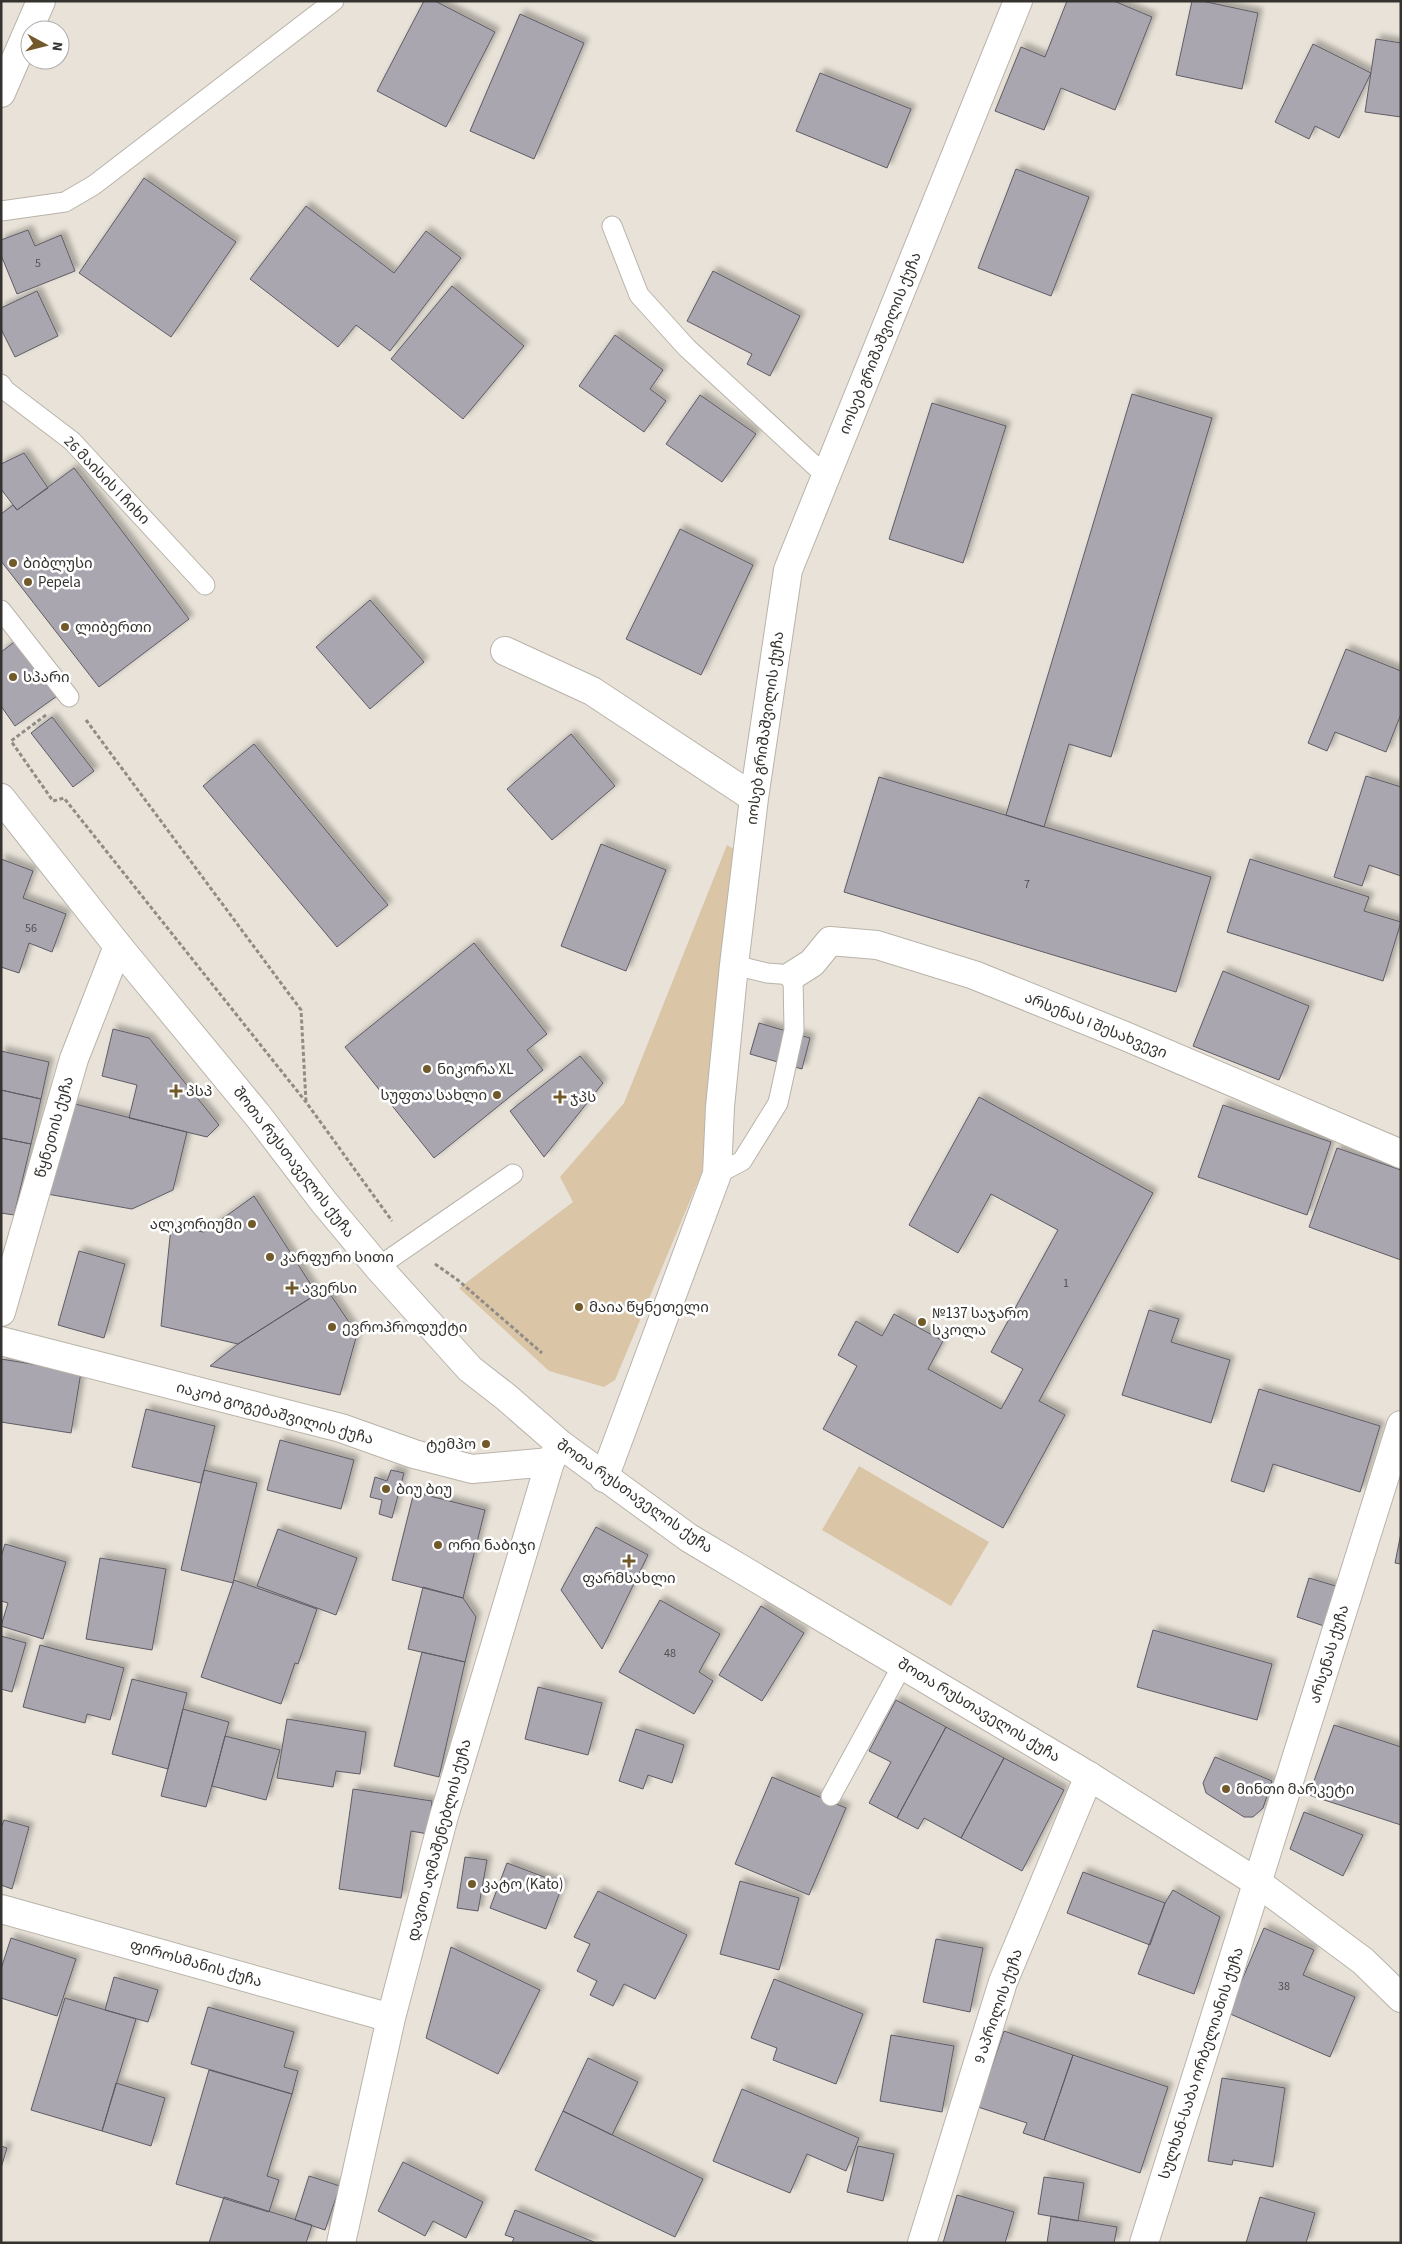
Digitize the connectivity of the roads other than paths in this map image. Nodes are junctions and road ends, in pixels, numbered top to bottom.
1 (41, 1) edge
2 (334, 1) edge
3 (1018, 1) edge
4 (1, 93) edge
5 (1, 211) edge
6 (612, 226) dead end
7 (1, 384) edge
8 (826, 476) junction
9 (205, 585) dead end
10 (1, 610) edge
11 (505, 651) dead end
12 (69, 697) road end
13 (1, 798) edge
14 (754, 798) junction
15 (118, 946) junction
16 (734, 964) junction
17 (793, 975) junction
18 (1401, 1154) edge
19 (513, 1174) dead end
20 (717, 1174) junction
21 (378, 1267) junction
22 (1, 1312) edge
23 (1, 1341) edge
24 (1401, 1425) edge
25 (555, 1453) junction
26 (604, 1478) junction
27 (903, 1664) junction
28 (1090, 1776) junction
29 (831, 1796) dead end
30 (1258, 1883) junction
31 (1, 1909) edge
32 (1401, 1998) edge
33 (391, 2018) junction
34 (341, 2243) edge
35 (922, 2243) edge
36 (1144, 2243) edge

1 - 4 street
2 - 5 lane
3 - 8 street, იოსებ გრიშაშვილის ქუჩა
6 - 8 lane
7 - 9 lane, 26 მაისის I ჩიხი
8 - 14 street, იოსებ გრიშაშვილის ქუჩა
10 - 12 lane
11 - 14 street
13 - 15 street, შოთა რუსთაველის ქუჩა
14 - 16 street, იოსებ გრიშაშვილის ქუჩა
15 - 21 street, შოთა რუსთაველის ქუჩა
15 - 22 street, წყნეთის ქუჩა
16 - 17 lane
16 - 20 street, იოსებ გრიშაშვილის ქუჩა
17 - 18 street, არსენას I შესახვევი
17 - 20 lane
19 - 21 lane
20 - 26 street, იოსებ გრიშაშვილის ქუჩა
21 - 25 street, შოთა რუსთაველის ქუჩა
23 - 25 street, იაკობ გოგებაშვილის ქუჩა
24 - 30 street, არსენას ქუჩა
25 - 26 street, შოთა რუსთაველის ქუჩა
25 - 33 street, დავით აღმაშენებლის ქუჩა
26 - 27 street, შოთა რუსთაველის ქუჩა
27 - 28 street, შოთა რუსთაველის ქუჩა
27 - 29 lane
28 - 30 street, შოთა რუსთაველის ქუჩა
28 - 35 street, 9 აპრილის ქუჩა
30 - 32 street, შოთა რუსთაველის ქუჩა
30 - 36 street, სულხან-საბა ორბელიანის ქუჩა
31 - 33 street, ფიროსმანის ქუჩა
33 - 34 street, დავით აღმაშენებლის ქუჩა

